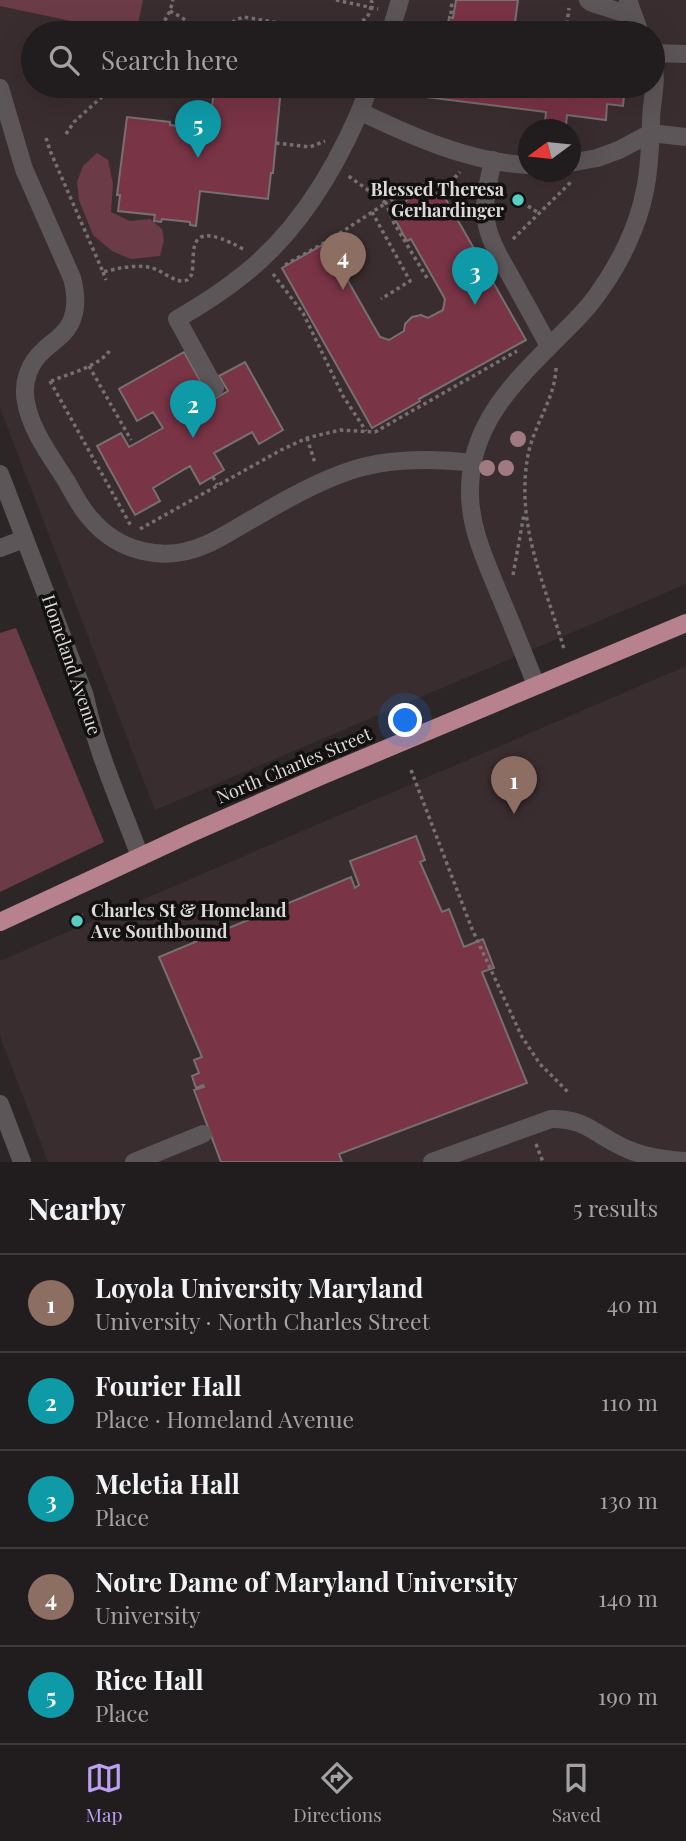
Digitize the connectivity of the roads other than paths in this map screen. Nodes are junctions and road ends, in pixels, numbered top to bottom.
1 (579, 1) edge
2 (630, 8) edge
3 (665, 53) edge
4 (686, 54) edge
5 (0, 88) edge
6 (366, 98) edge
7 (654, 98) edge
8 (361, 111) junction
9 (651, 134) junction
10 (686, 137) edge
11 (493, 160) junction
12 (581, 161) edge
13 (518, 164) edge
14 (550, 346) junction
15 (195, 399) dead end
16 (472, 463) junction
17 (0, 474) edge
18 (24, 539) junction
19 (0, 548) edge
20 (686, 623) edge
21 (536, 685) junction
22 (140, 857) junction
23 (0, 922) edge
24 (0, 1104) edge
25 (203, 1134) dead end
26 (686, 1161) edge
27 (22, 1162) edge
28 (134, 1162) edge
29 (432, 1162) edge

1 - 2 street
3 - 4 street
5 - 16 street
6 - 8 street
7 - 9 street
8 - 11 street
8 - 15 street
9 - 10 street
9 - 12 street
9 - 14 street
11 - 13 street
11 - 14 street
14 - 16 street
16 - 21 street
17 - 18 street, Homeland Avenue
18 - 19 street
18 - 22 street, Homeland Avenue
20 - 21 main road, North Charles Street
21 - 22 main road, North Charles Street
22 - 23 main road, North Charles Street
24 - 27 street
25 - 28 street
26 - 29 street

